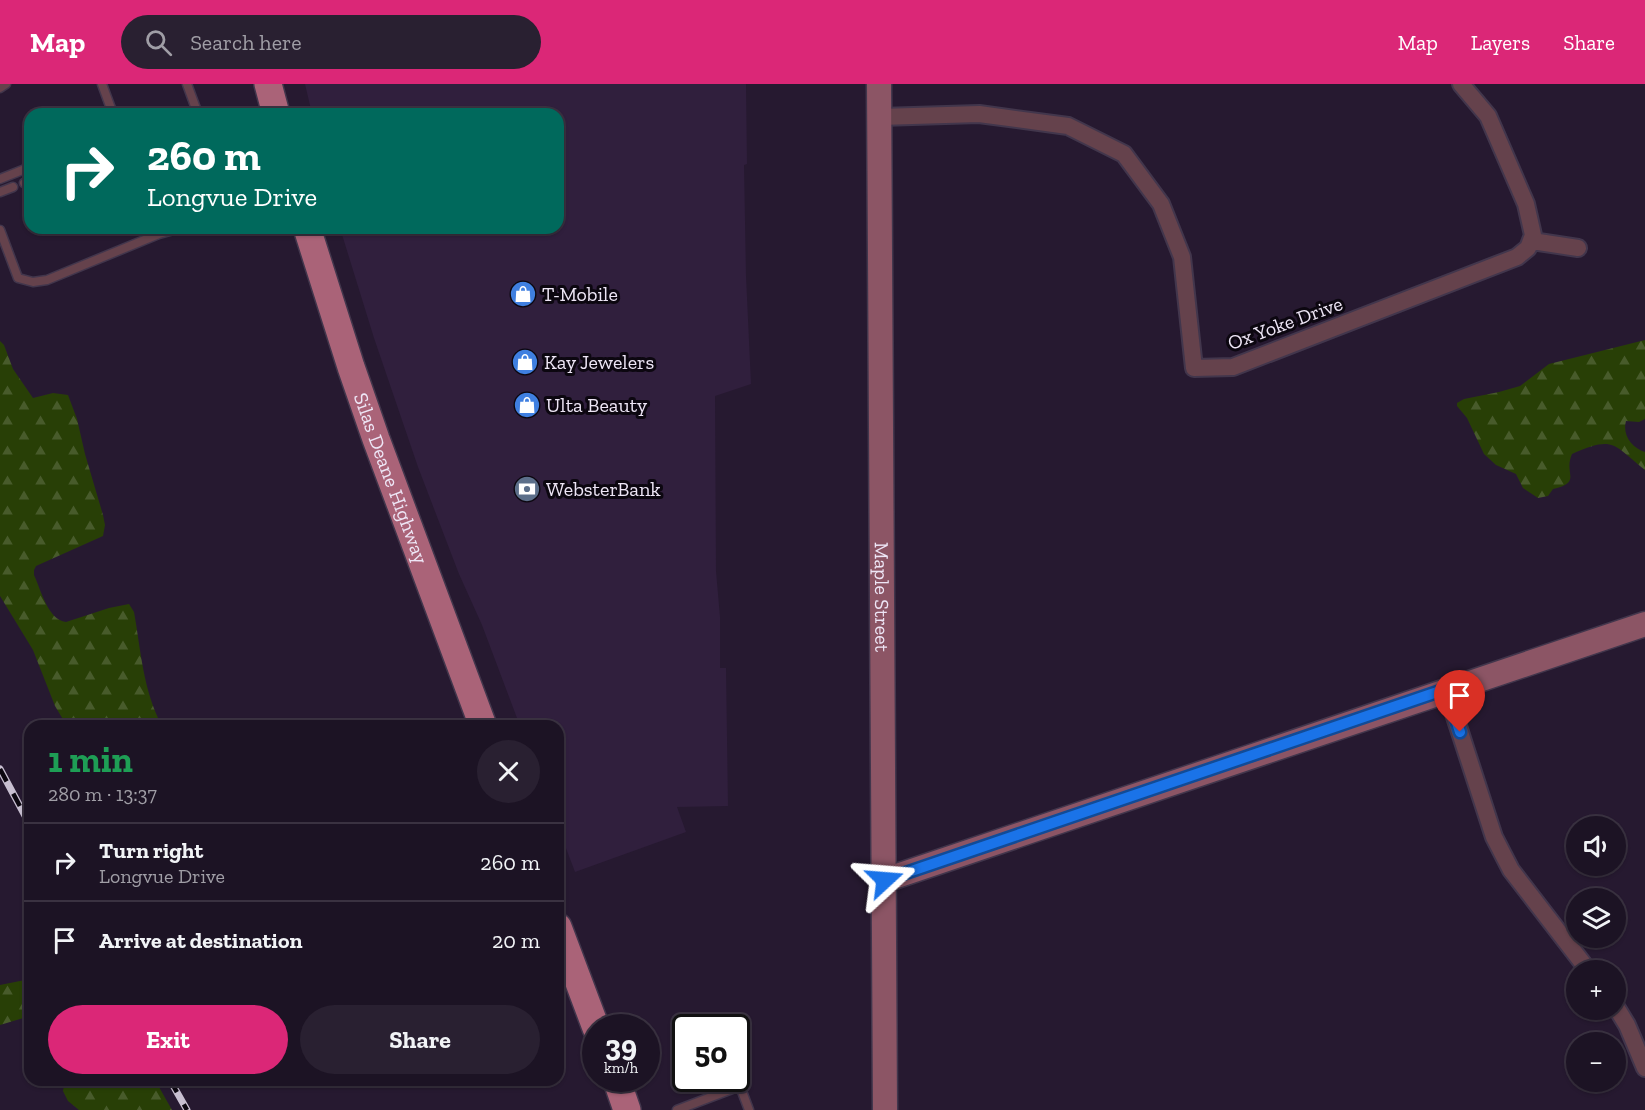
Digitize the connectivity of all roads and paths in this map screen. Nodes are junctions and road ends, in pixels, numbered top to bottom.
1 (6, 84) edge
2 (102, 84) edge
3 (187, 84) edge
4 (268, 84) edge
5 (879, 84) edge
6 (1461, 84) edge
7 (0, 88) edge
8 (111, 108) edge
9 (194, 108) edge
10 (274, 108) edge
11 (880, 117) junction
12 (24, 169) edge
13 (0, 179) edge
14 (13, 187) dead end
15 (0, 192) edge
16 (0, 230) edge
17 (151, 234) edge
18 (309, 234) edge
19 (1532, 241) junction
20 (1578, 248) dead end
21 (1645, 624) edge
22 (1446, 689) junction
23 (481, 720) edge
24 (885, 880) junction
25 (564, 943) edge
26 (1580, 960) edge
27 (591, 1014) edge
28 (1624, 1020) edge
29 (1645, 1068) edge
30 (621, 1092) edge
31 (627, 1110) edge
32 (679, 1110) edge
33 (748, 1110) edge
34 (885, 1110) edge

1 - 7 lane
2 - 8 lane
3 - 9 lane
4 - 10 main road
5 - 11 main road, Maple Street
6 - 19 street
11 - 19 street, Ox Yoke Drive
11 - 24 main road, Maple Street
12 - 13 lane
14 - 15 lane
16 - 17 lane
18 - 23 main road, Silas Deane Highway
19 - 20 street
21 - 22 main road
22 - 24 main road
22 - 26 street
24 - 34 main road, Maple Street
25 - 27 main road
28 - 29 street
30 - 31 main road
32 - 33 lane

